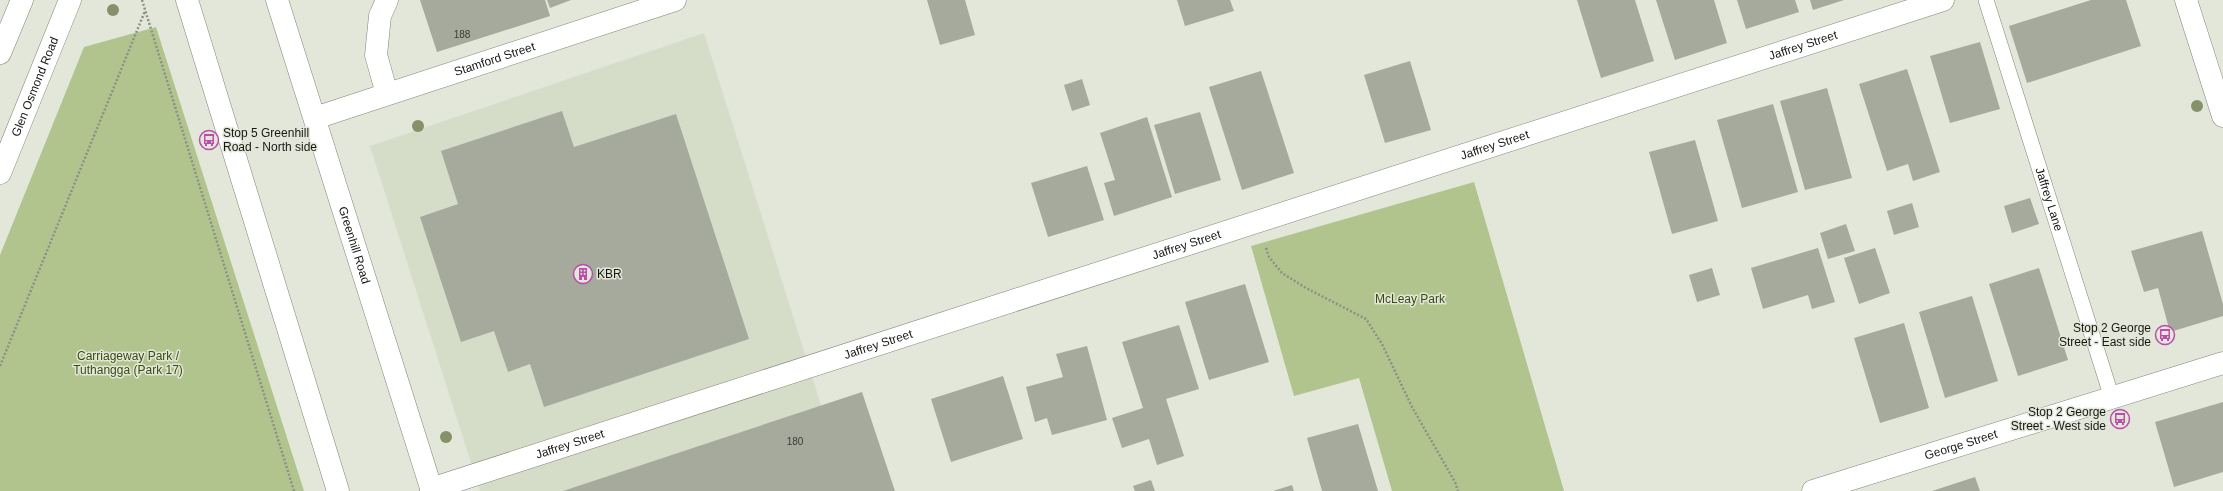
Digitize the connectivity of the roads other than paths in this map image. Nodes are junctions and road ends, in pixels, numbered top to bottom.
1 (22, 0) edge
2 (70, 0) edge
3 (187, 0) edge
4 (277, 0) edge
5 (387, 0) edge
6 (675, 0) edge
7 (1943, 0) edge
8 (1986, 0) edge
9 (2186, 0) edge
10 (0, 53) edge
11 (387, 94) junction
12 (2223, 116) edge
13 (315, 118) junction
14 (0, 173) edge
15 (2223, 363) edge
16 (2112, 398) junction
17 (1856, 484) edge
18 (429, 490) edge
19 (338, 491) edge
20 (1813, 491) edge

1 - 10 main road
2 - 14 main road, Glen Osmond Road
3 - 19 main road
4 - 13 main road, Greenhill Road
5 - 11 main road
6 - 11 main road, Stamford Street
7 - 18 main road, Jaffrey Street
8 - 16 lane, Jaffrey Lane
9 - 12 main road
11 - 13 main road, Stamford Street
13 - 18 main road, Greenhill Road
15 - 16 main road, George Street
16 - 17 main road, George Street
17 - 20 main road, George Street

